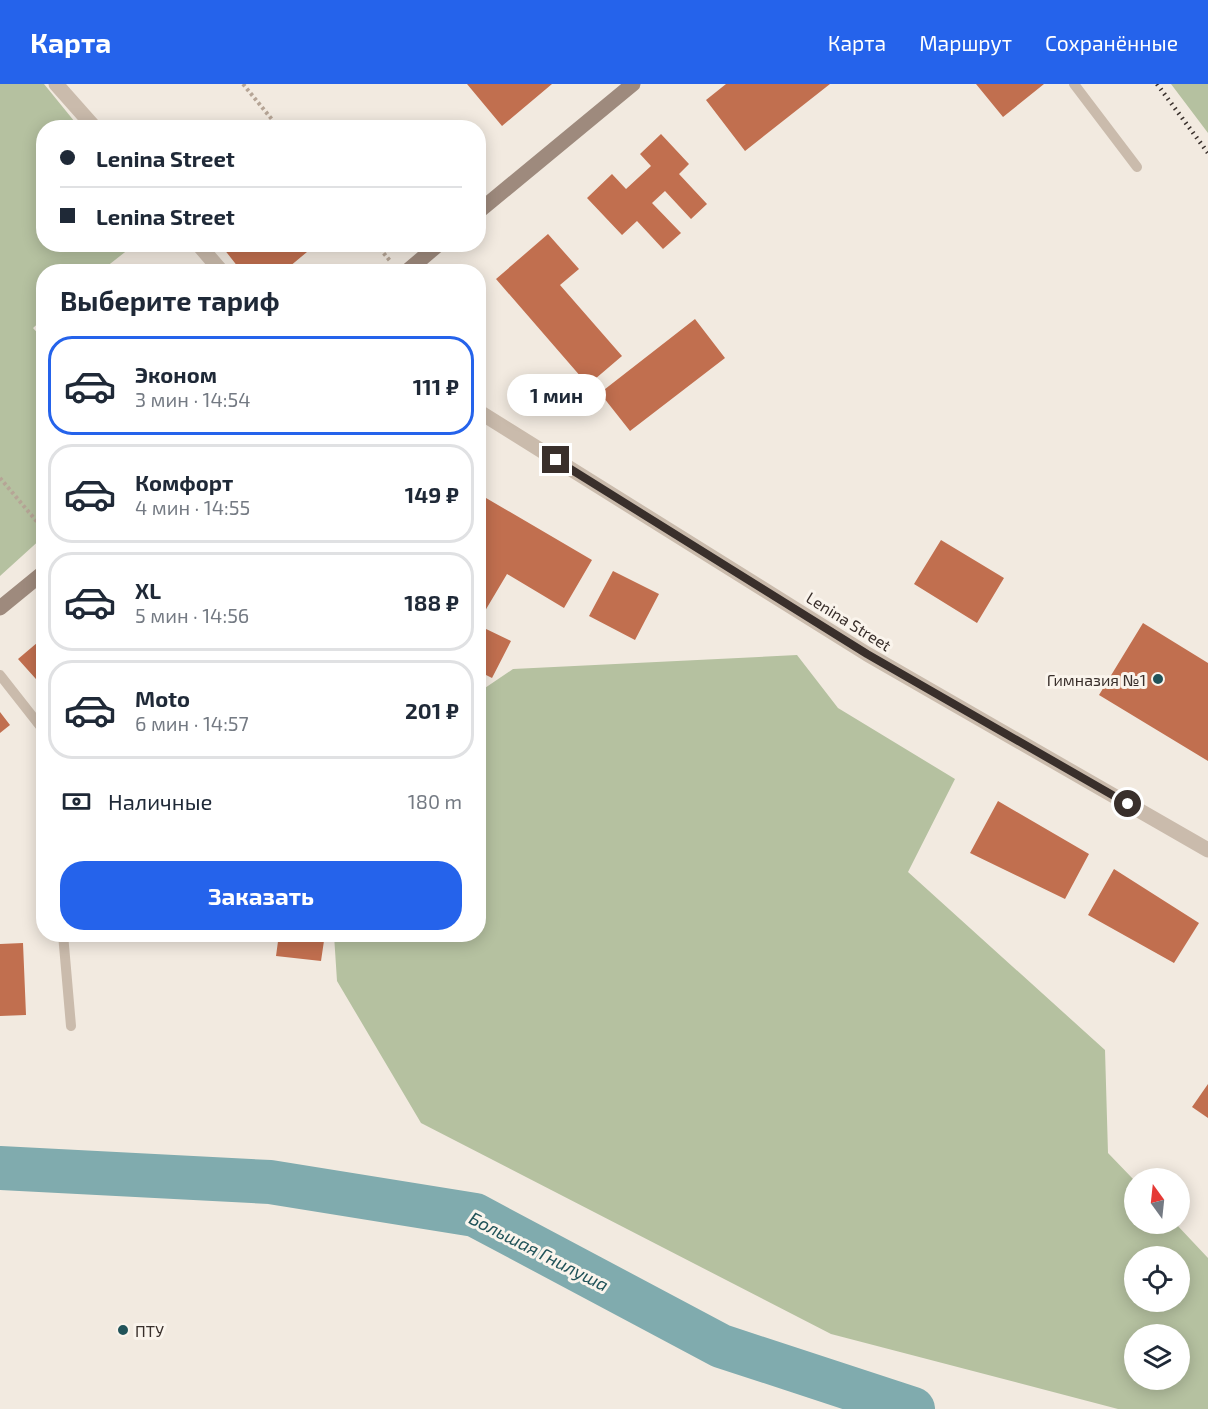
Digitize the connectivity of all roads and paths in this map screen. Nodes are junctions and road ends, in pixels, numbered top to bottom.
1 (56, 84) edge
2 (243, 84) edge
3 (633, 84) edge
4 (1074, 84) edge
5 (88, 120) edge
6 (272, 120) edge
7 (1137, 167) dead end
8 (486, 205) edge
9 (205, 252) edge
10 (383, 252) edge
11 (430, 252) edge
12 (215, 264) edge
13 (392, 264) edge
14 (415, 264) edge
15 (486, 416) edge
16 (0, 478) edge
17 (36, 521) edge
18 (36, 579) edge
19 (0, 608) edge
20 (0, 675) edge
21 (36, 720) edge
22 (1208, 850) edge
23 (64, 942) edge
24 (71, 1026) dead end

1 - 5 street
2 - 6 path
3 - 8 main road
4 - 7 lane
9 - 12 street
10 - 13 path
11 - 14 main road
15 - 22 street, Lenina Street
16 - 17 path
18 - 19 main road
20 - 21 lane
23 - 24 lane

